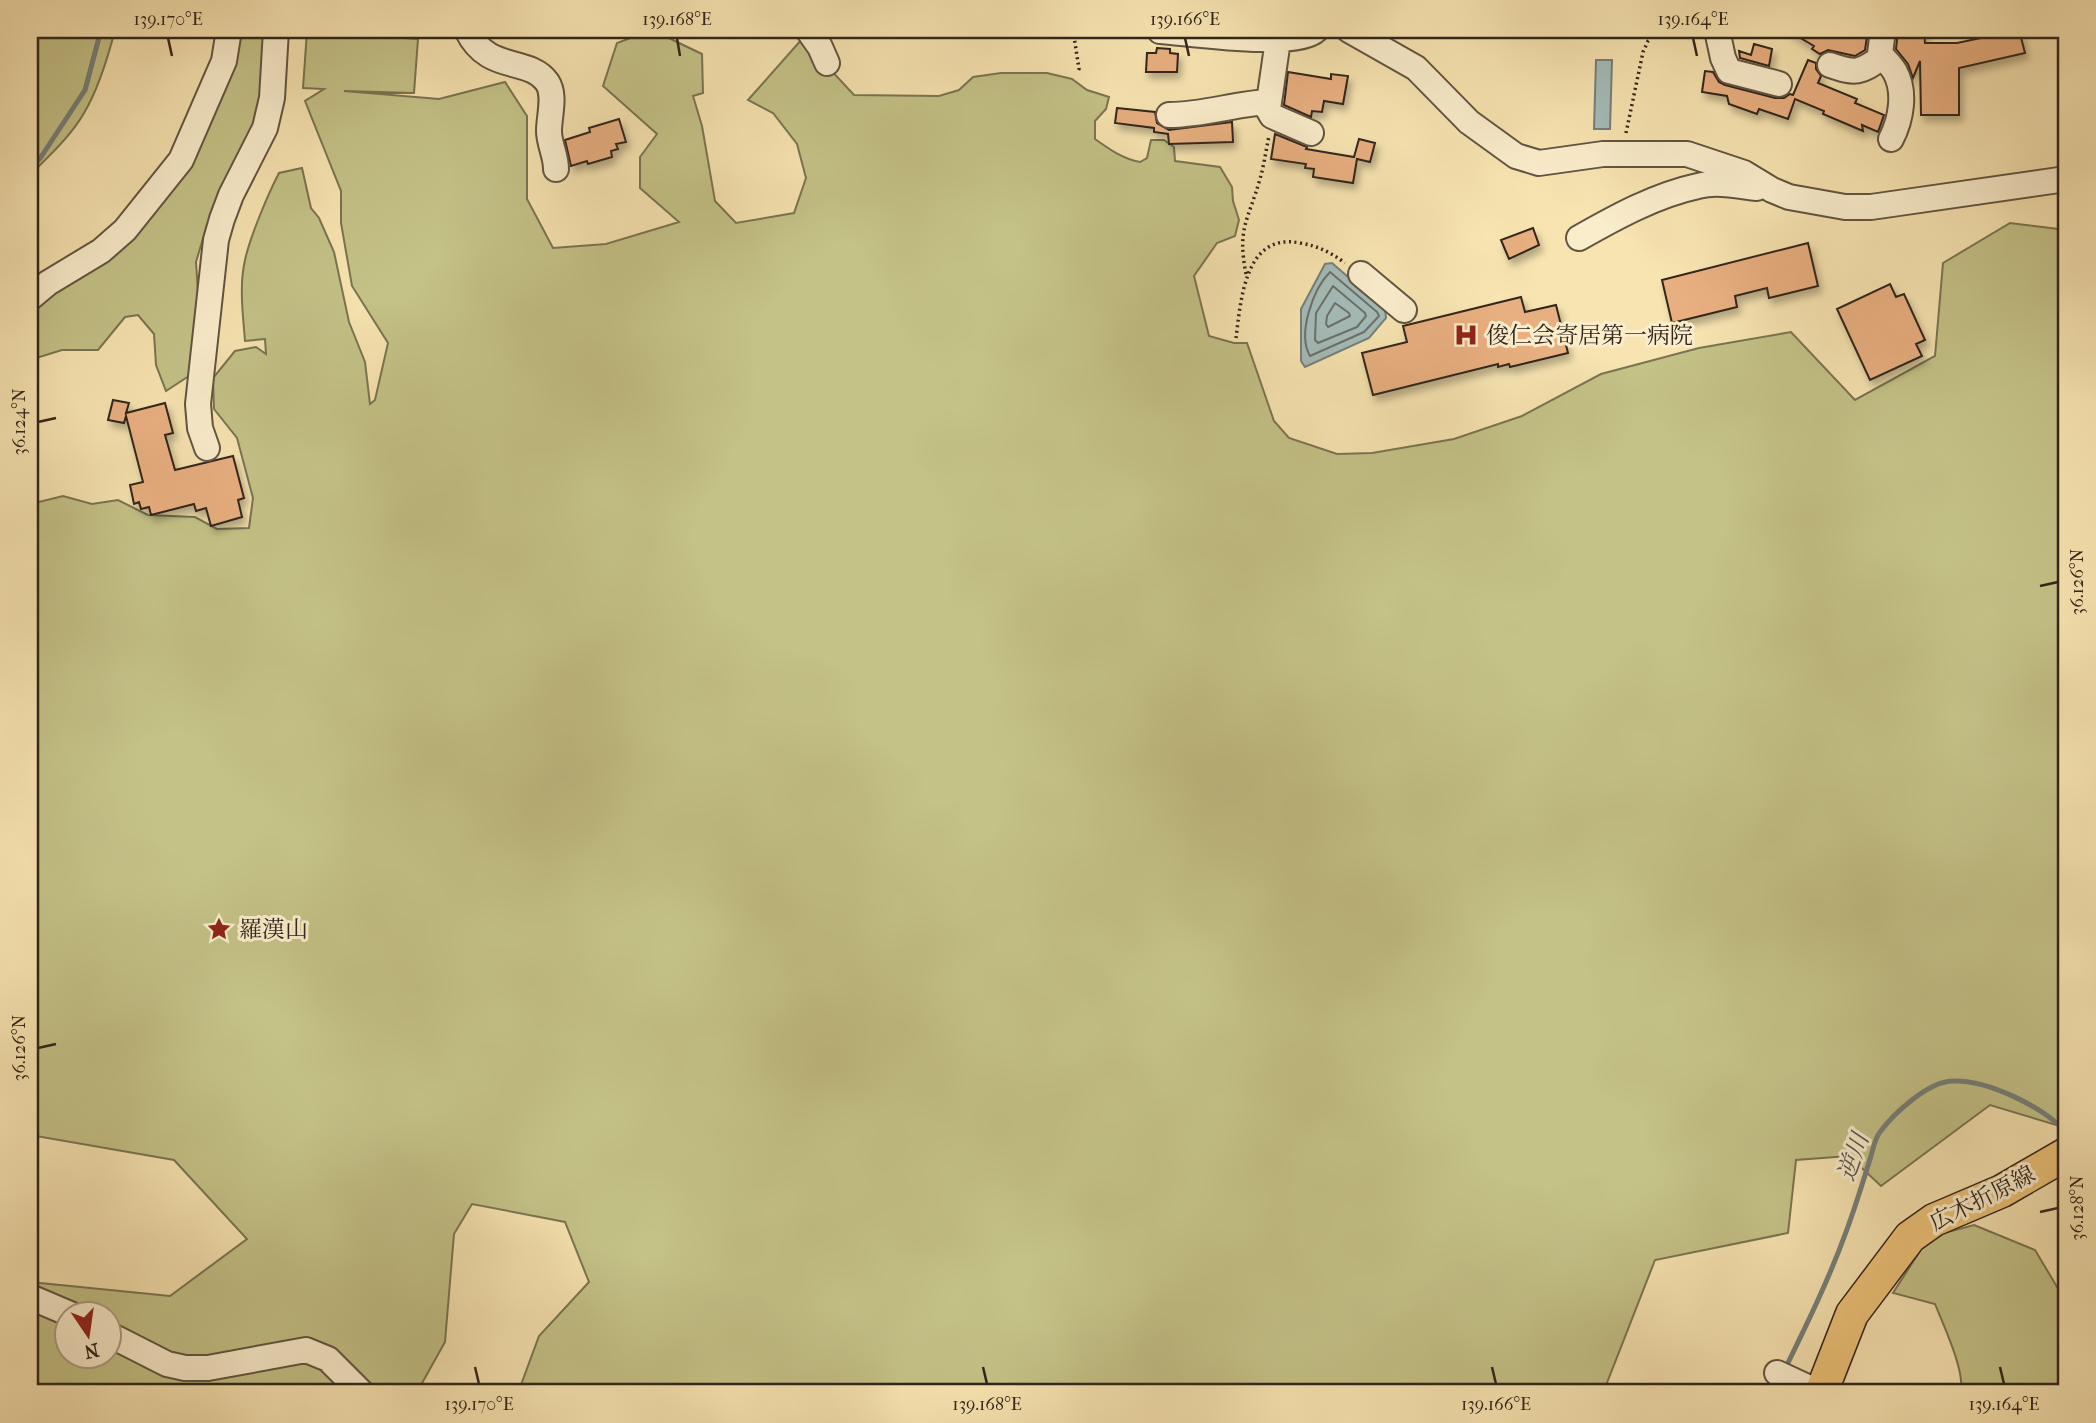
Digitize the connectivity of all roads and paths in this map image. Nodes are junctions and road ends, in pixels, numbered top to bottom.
1 (229, 30) edge
2 (276, 30) edge
3 (467, 30) edge
4 (808, 30) edge
5 (1073, 30) edge
6 (1316, 30) edge
7 (1349, 30) edge
8 (1659, 30) edge
9 (1717, 30) edge
10 (1884, 30) edge
11 (1160, 31) edge
12 (1278, 40) junction
13 (1882, 57) junction
14 (827, 63) dead end
15 (1830, 65) dead end
16 (1077, 73) dead end
17 (1779, 84) dead end
18 (1270, 109) junction
19 (1168, 115) dead end
20 (1311, 133) dead end
21 (1891, 138) dead end
22 (1616, 154) junction
23 (556, 169) dead end
24 (2066, 179) edge
25 (1772, 190) junction
26 (1579, 239) dead end
27 (1361, 274) joint
28 (1247, 276) junction
29 (30, 298) edge
30 (1404, 310) dead end
31 (1236, 338) dead end
32 (207, 448) dead end
33 (2066, 1154) edge
34 (30, 1297) edge
35 (52, 1306) edge
36 (122, 1341) edge
37 (1777, 1373) dead end
38 (362, 1393) edge
39 (1820, 1393) edge

1 - 29 street
2 - 32 street
3 - 23 street
4 - 14 street
5 - 16 path
6 - 12 street
7 - 22 street
8 - 22 path
9 - 17 street
10 - 13 street
11 - 12 street
12 - 18 street
13 - 15 street
13 - 21 street
18 - 19 street
18 - 20 street
18 - 28 path
22 - 25 street
24 - 25 street
25 - 26 street
27 - 28 path
27 - 30 street
28 - 31 path
33 - 39 main road, 広木折原線
34 - 35 street
36 - 38 street
37 - 39 street

